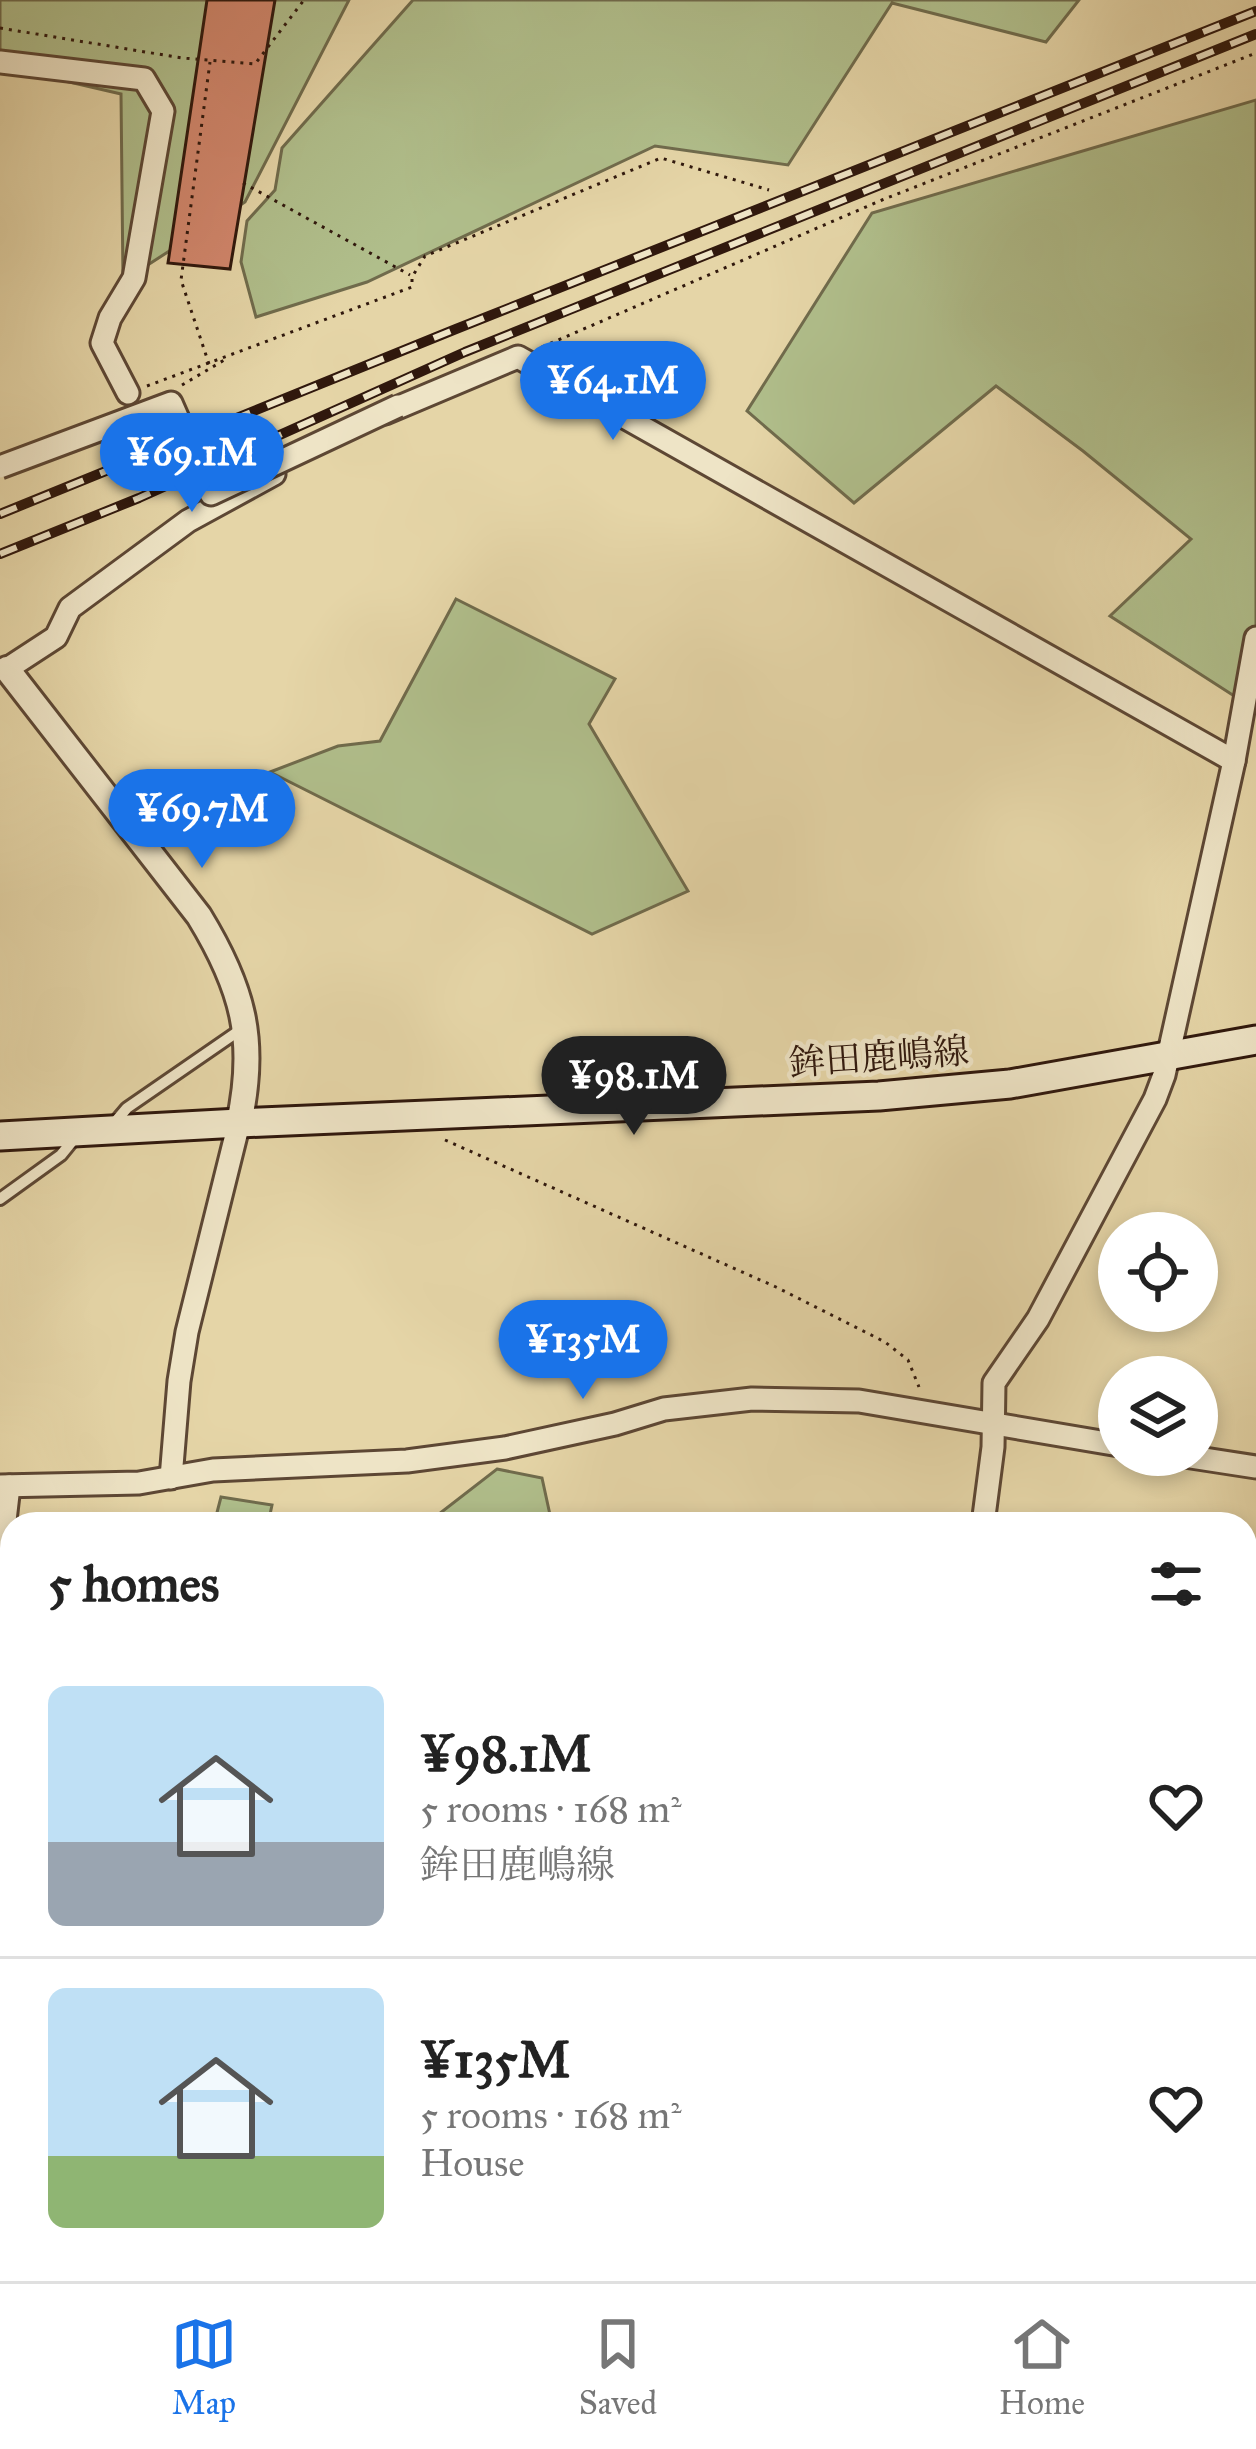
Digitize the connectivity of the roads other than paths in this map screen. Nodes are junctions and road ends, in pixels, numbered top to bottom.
1 (0, 62) edge
2 (128, 393) road end
3 (398, 406) junction
4 (0, 467) edge
5 (1256, 638) edge
6 (7, 669) joint
7 (1234, 761) junction
8 (245, 1026) junction
9 (1256, 1040) edge
10 (1169, 1057) junction
11 (239, 1123) junction
12 (109, 1129) junction
13 (80, 1131) junction
14 (0, 1136) edge
15 (0, 1199) edge
16 (992, 1425) junction
17 (1098, 1442) edge
18 (1218, 1461) edge
19 (1256, 1467) edge
20 (171, 1478) junction
21 (4, 1486) edge
22 (984, 1512) edge

1 - 2 street
3 - 4 street, bridge
3 - 6 street
3 - 7 street
5 - 7 street
6 - 8 street
7 - 10 street
8 - 11 street
8 - 12 lane
9 - 10 main road, 鉾田鹿嶋線
10 - 11 main road, 鉾田鹿嶋線
10 - 16 street
11 - 12 main road, 鉾田鹿嶋線
11 - 20 street
12 - 13 main road, 鉾田鹿嶋線
13 - 14 main road, 鉾田鹿嶋線
13 - 15 lane
16 - 17 street
16 - 20 street
16 - 22 street
18 - 19 street
20 - 21 street

